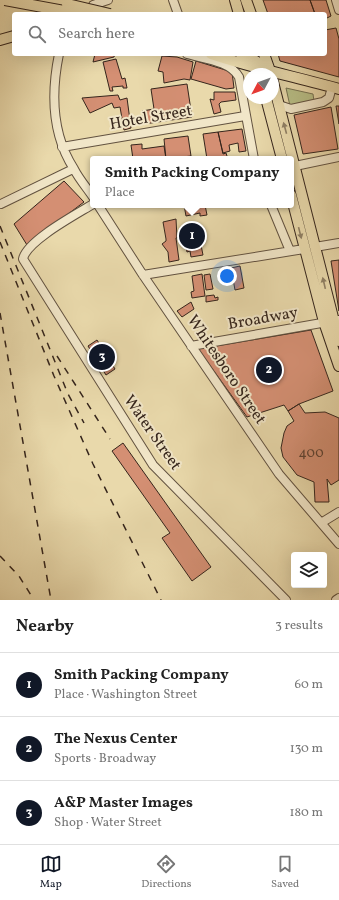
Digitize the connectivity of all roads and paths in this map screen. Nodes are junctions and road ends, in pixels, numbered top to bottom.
1 (6, 0) edge
2 (41, 0) edge
3 (108, 0) edge
4 (173, 0) edge
5 (235, 0) edge
6 (246, 0) edge
7 (336, 0) edge
8 (74, 8) edge
9 (339, 10) edge
10 (91, 12) edge
11 (98, 12) edge
12 (177, 12) edge
13 (238, 12) edge
14 (250, 12) edge
15 (12, 37) edge
16 (0, 40) edge
17 (59, 56) edge
18 (194, 56) edge
19 (220, 56) edge
20 (244, 56) edge
21 (265, 56) edge
22 (256, 64) edge
23 (269, 68) edge
24 (279, 74) edge
25 (336, 88) edge
26 (268, 104) edge
27 (279, 105) joint
28 (245, 116) junction
29 (62, 147) junction
30 (253, 156) edge
31 (281, 156) edge
32 (290, 156) edge
33 (339, 158) edge
34 (73, 169) junction
35 (294, 170) edge
36 (294, 173) edge
37 (90, 193) edge
38 (1, 204) edge
39 (90, 206) edge
40 (294, 207) edge
41 (100, 208) edge
42 (272, 208) edge
43 (339, 243) edge
44 (316, 247) junction
45 (304, 249) junction
46 (290, 251) junction
47 (143, 275) junction
48 (332, 321) edge
49 (339, 341) edge
50 (191, 346) junction
51 (339, 366) edge
52 (339, 512) edge
53 (321, 523) junction
54 (339, 544) edge
55 (339, 598) edge
56 (286, 600) edge
57 (336, 600) edge

1 - 8 main road, bridge
2 - 8 main road, bridge
3 - 10 street
4 - 12 street
5 - 13 main road
6 - 14 main road
7 - 9 street
8 - 11 main road, bridge
15 - 16 main road
17 - 29 street
18 - 28 street
19 - 22 main road
20 - 22 main road
21 - 23 main road
24 - 25 main road
25 - 27 street
26 - 31 main road
32 -> 27 main road
28 - 29 street, Hotel Street
28 - 30 street
29 - 34 street
33 - 35 street
34 - 37 street
34 - 38 street
36 - 44 main road
39 - 56 street, Water Street
40 -> 45 main road
41 - 47 street, Whitesboro Street
42 - 46 street
43 - 44 street
48 -> 44 main road
45 - 46 street
45 - 48 main road
46 - 47 street
47 - 50 street, Whitesboro Street
48 - 49 main road
48 - 50 street, Broadway
48 - 51 main road
50 - 53 street, Whitesboro Street
52 - 53 street
53 - 54 street, Whitesboro Street
55 - 57 street

